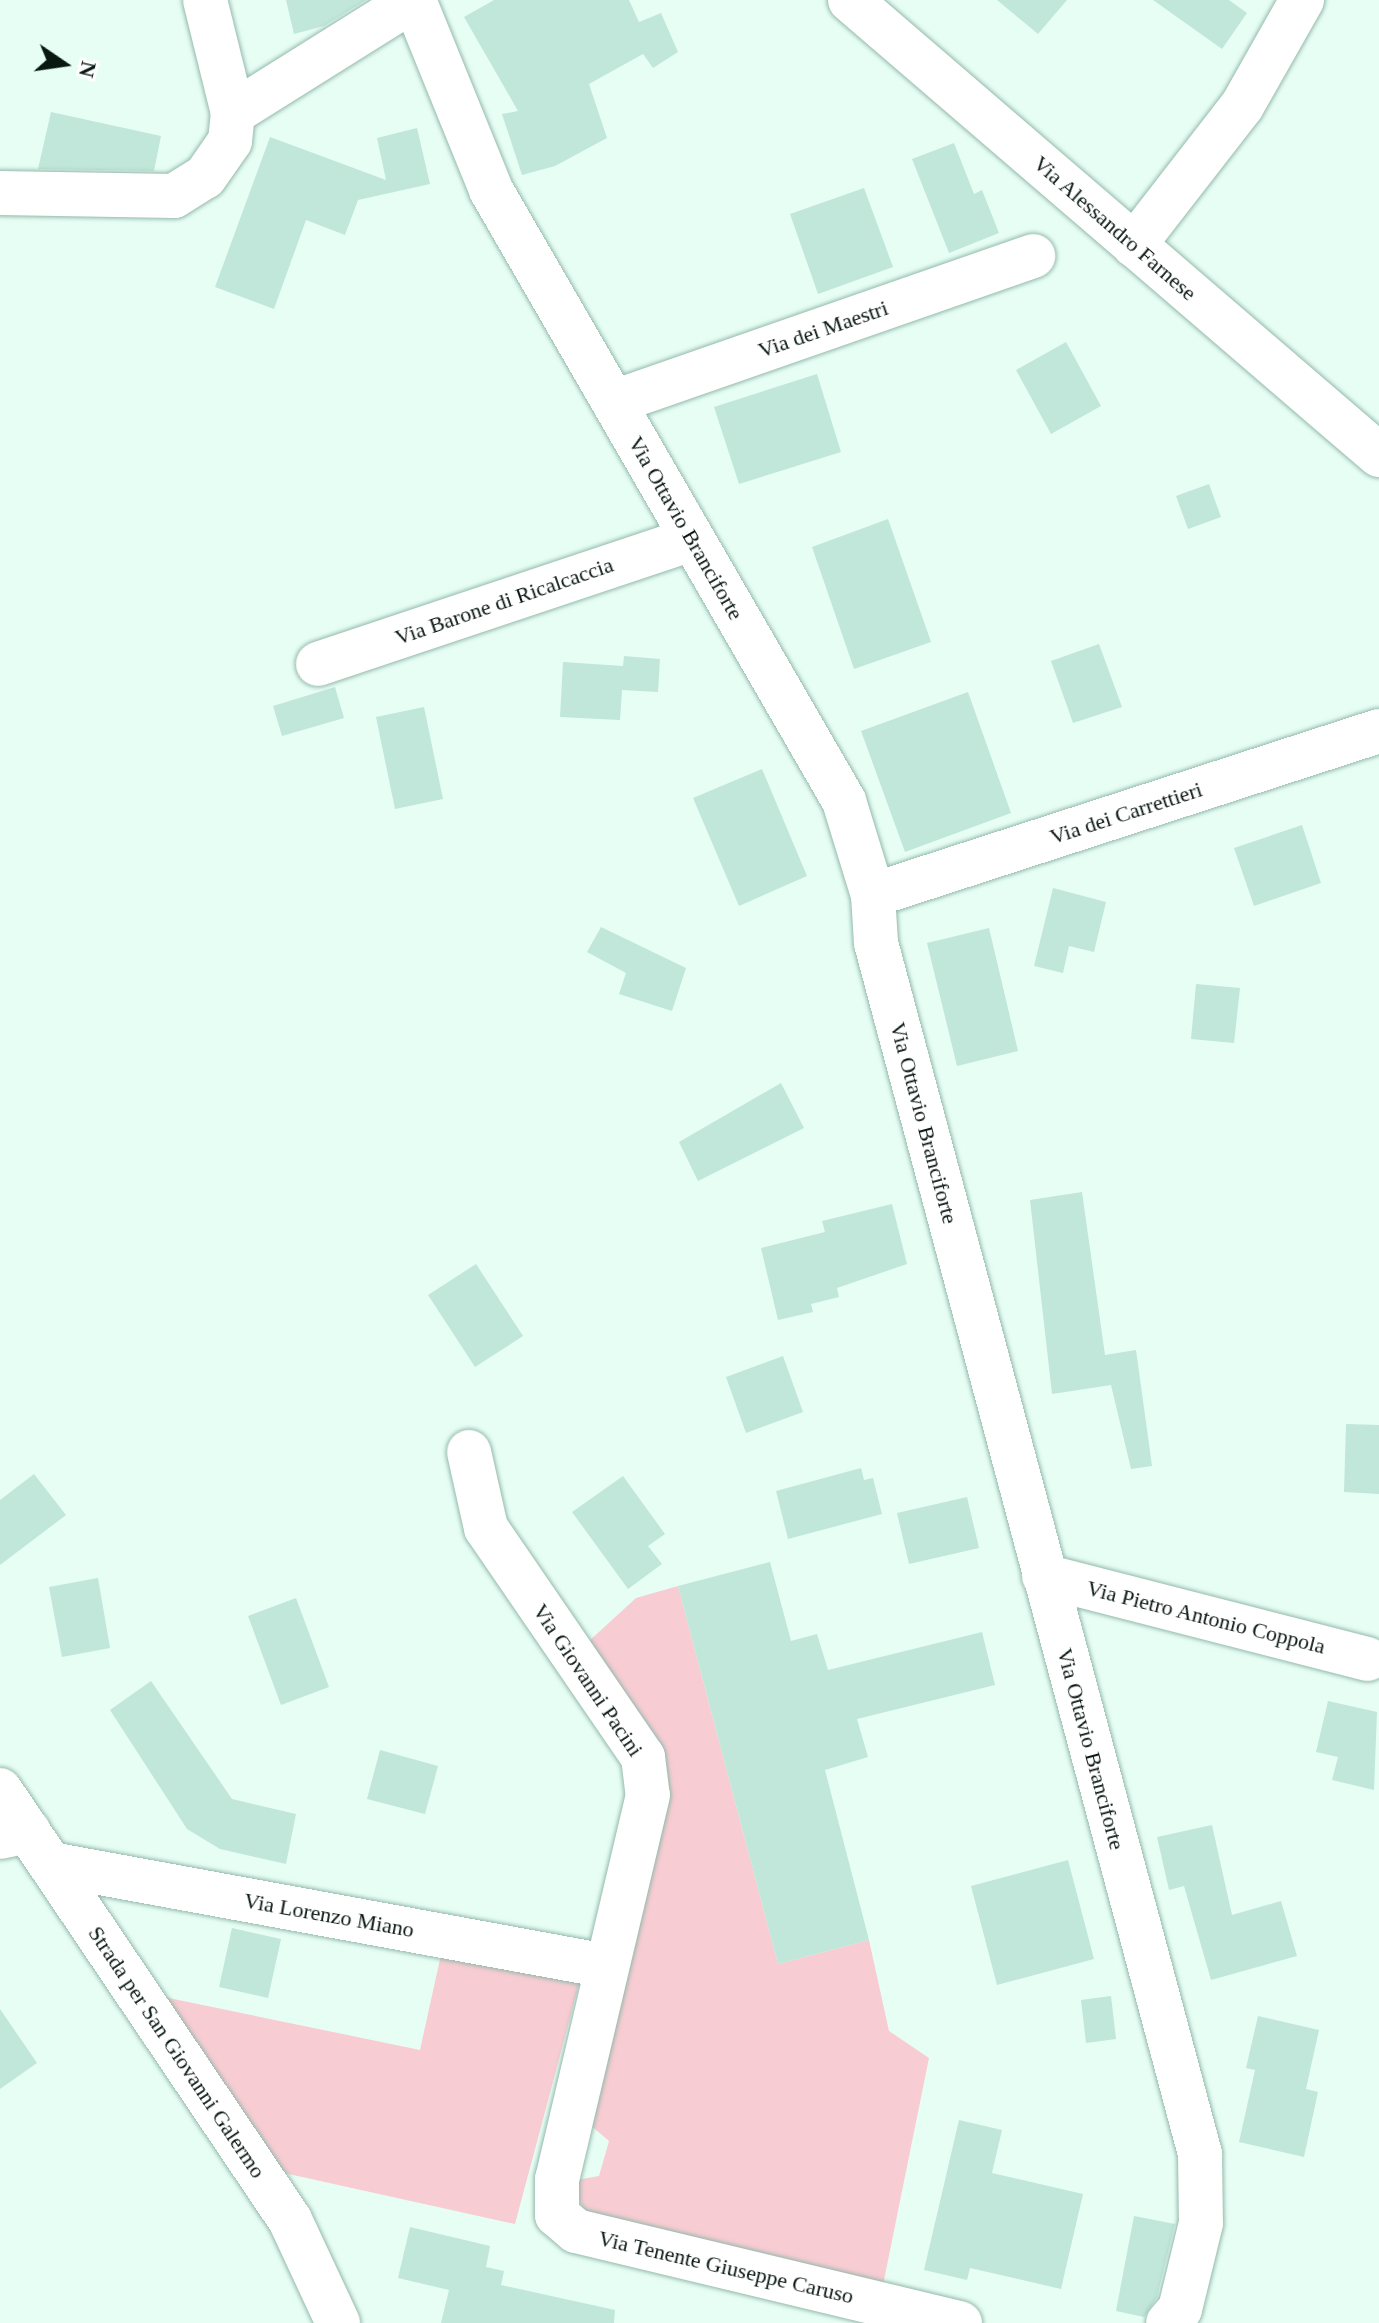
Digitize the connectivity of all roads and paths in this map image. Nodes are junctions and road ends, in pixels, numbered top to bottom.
1 (205, 0) edge
2 (413, 0) edge
3 (850, 0) edge
4 (1302, 0) edge
5 (233, 113) junction
6 (0, 193) edge
7 (1134, 245) junction
8 (1033, 256) dead end
9 (614, 402) junction
10 (1379, 455) edge
11 (691, 539) junction
12 (318, 664) dead end
13 (1379, 731) edge
14 (873, 895) junction
15 (469, 1452) dead end
16 (1044, 1576) junction
17 (1368, 1659) dead end
18 (0, 1790) edge
19 (26, 1844) edge
20 (606, 1966) junction
21 (338, 2323) edge
22 (960, 2323) edge
23 (1168, 2323) edge

1 - 5 street
2 - 5 street, Via Ottavio Branciforte
2 - 9 street, Via Ottavio Branciforte
3 - 7 street, Via Alessandro Farnese
4 - 7 street
5 - 6 street
7 - 10 street, Via Alessandro Farnese
8 - 9 street, Via dei Maestri
9 - 11 street, Via Ottavio Branciforte
11 - 12 street, Via Barone di Ricalcaccia
11 - 14 street, Via Ottavio Branciforte
13 - 14 street, Via dei Carrettieri
14 - 16 street, Via Ottavio Branciforte
15 - 20 street, Via Giovanni Pacini
16 - 17 street, Via Pietro Antonio Coppola
16 - 23 street, Via Ottavio Branciforte
18 - 19 street, Strada per San Giovanni Galermo
19 - 20 street, Via Lorenzo Miano
19 - 21 street, Strada per San Giovanni Galermo
20 - 22 street, Via Tenente Giuseppe Caruso

